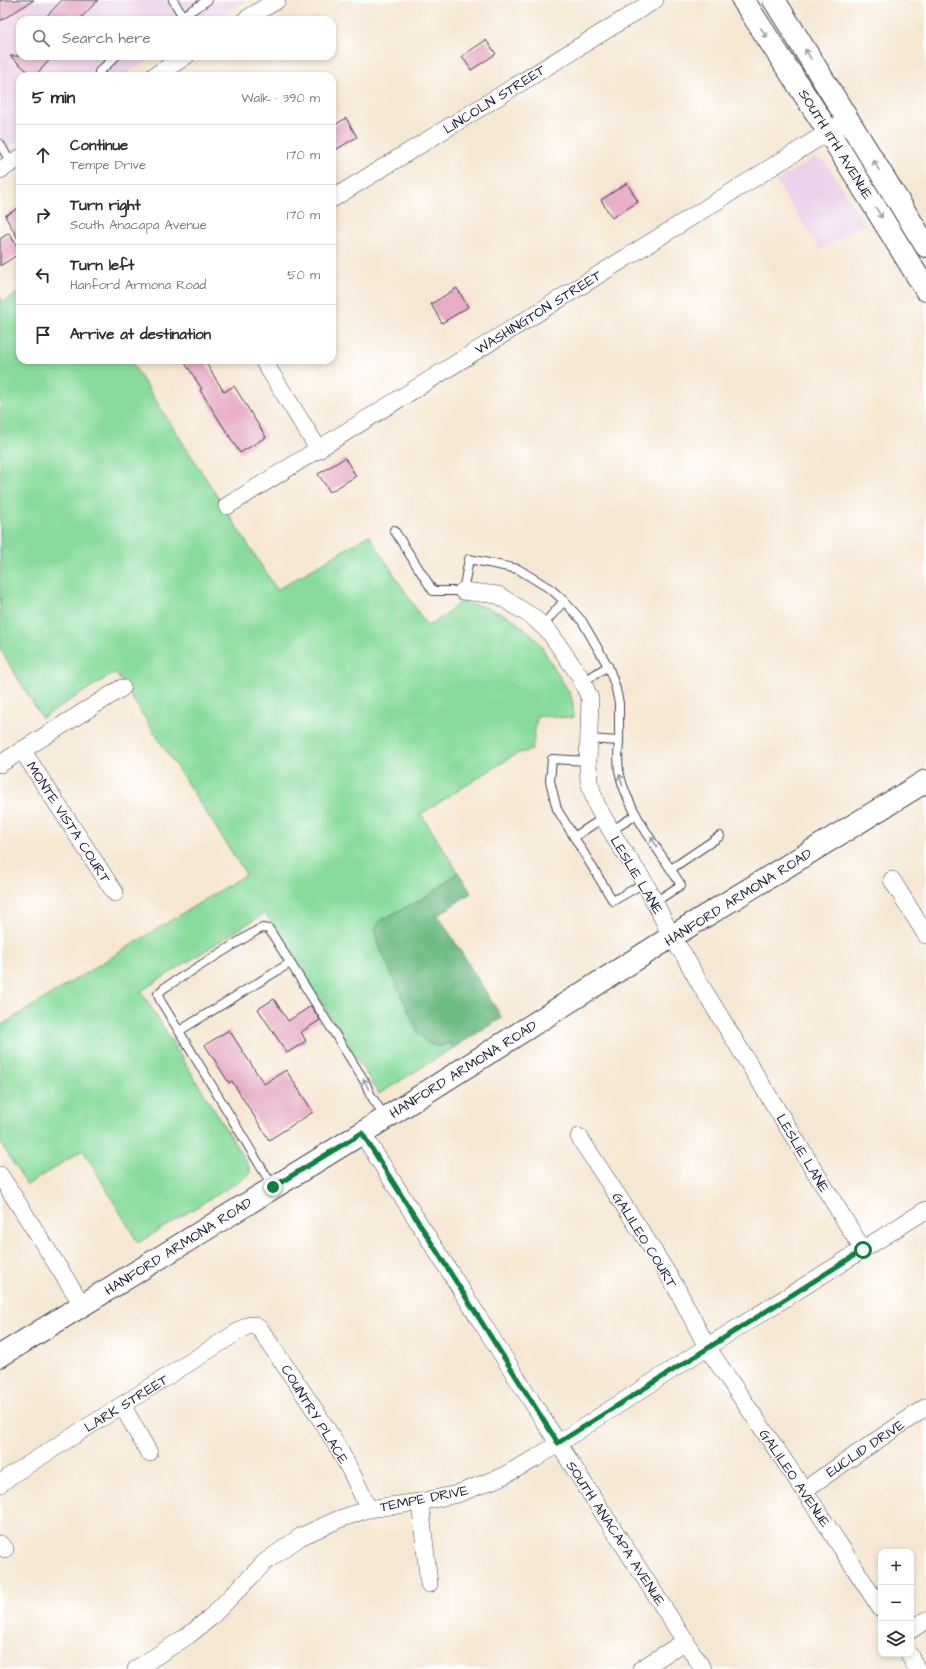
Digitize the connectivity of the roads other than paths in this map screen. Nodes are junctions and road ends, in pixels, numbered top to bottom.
1 (174, 0) edge
2 (208, 0) edge
3 (277, 0) edge
4 (655, 0) edge
5 (743, 0) edge
6 (774, 0) edge
7 (180, 16) edge
8 (185, 16) edge
9 (251, 16) edge
10 (112, 60) edge
11 (180, 60) edge
12 (100, 72) edge
13 (160, 72) edge
14 (849, 119) junction
15 (828, 131) junction
16 (0, 144) edge
17 (10, 163) edge
18 (336, 197) edge
19 (926, 246) edge
20 (926, 290) edge
21 (265, 364) edge
22 (319, 450) junction
23 (227, 506) dead end
24 (394, 530) dead end
25 (463, 591) junction
26 (564, 601) junction
27 (543, 625) junction
28 (608, 666) junction
29 (583, 682) junction
30 (122, 688) dead end
31 (588, 739) junction
32 (619, 741) junction
33 (22, 750) junction
34 (588, 761) junction
35 (0, 764) edge
36 (926, 781) edge
37 (636, 815) junction
38 (607, 825) junction
39 (720, 836) dead end
40 (574, 837) junction
41 (671, 869) junction
42 (892, 880) dead end
43 (644, 882) junction
44 (115, 893) dead end
45 (655, 902) junction
46 (926, 936) edge
47 (671, 938) junction
48 (290, 963) junction
49 (179, 1031) junction
50 (385, 1118) junction
51 (362, 1133) junction
52 (579, 1137) dead end
53 (0, 1175) edge
54 (273, 1187) junction
55 (926, 1210) edge
56 (863, 1250) junction
57 (83, 1306) junction
58 (253, 1325) joint
59 (708, 1347) junction
60 (0, 1356) edge
61 (122, 1405) junction
62 (926, 1407) edge
63 (558, 1443) junction
64 (149, 1453) dead end
65 (0, 1484) edge
66 (804, 1490) junction
67 (420, 1502) junction
68 (368, 1509) junction
69 (428, 1584) dead end
70 (878, 1604) edge
71 (926, 1620) edge
72 (914, 1628) edge
73 (686, 1641) junction
74 (911, 1657) edge
75 (136, 1669) edge
76 (641, 1669) edge
77 (703, 1669) edge
78 (917, 1669) edge

1 - 7 lane
2 - 8 lane
3 - 9 street
4 - 18 street, LINCOLN STREET
5 -> 15 main road, SOUTH 11TH AVENUE
14 -> 6 main road, SOUTH 11TH AVENUE
10 - 12 lane
11 - 13 street
14 - 15 street, WASHINGTON STREET
19 -> 14 main road, SOUTH 11TH AVENUE
15 -> 20 main road, SOUTH 11TH AVENUE
15 - 22 street, WASHINGTON STREET
16 - 17 lane
21 - 22 street
22 - 23 street, WASHINGTON STREET
24 - 25 lane
25 - 26 lane
25 - 27 street, LESLIE LANE
26 - 27 lane
26 - 28 lane
27 - 29 street, LESLIE LANE
28 - 29 lane
28 - 32 lane
29 - 31 street, LESLIE LANE
30 - 33 street
31 - 32 lane
31 - 34 street, LESLIE LANE
37 -> 32 lane
33 - 35 street
33 - 44 street, MONTE VISTA COURT
34 - 38 street, LESLIE LANE
34 - 40 lane
36 - 47 main road, HANFORD ARMONA ROAD
37 - 38 lane
41 -> 37 lane
38 - 40 lane
38 - 43 street, LESLIE LANE
39 - 41 lane
40 - 43 lane
41 - 45 lane
42 - 46 street
43 - 45 street, LESLIE LANE
45 - 47 street, LESLIE LANE
47 - 50 main road, HANFORD ARMONA ROAD
47 - 56 street, LESLIE LANE
48 - 49 lane
48 - 49 lane
50 -> 48 lane
49 - 54 lane
50 - 51 main road, HANFORD ARMONA ROAD
51 - 54 main road, HANFORD ARMONA ROAD
51 - 63 street, SOUTH ANACAPA AVENUE
52 - 59 street, GALILEO COURT
53 - 57 street
54 - 57 main road, HANFORD ARMONA ROAD
55 - 56 street, TEMPE DRIVE
56 - 59 street, TEMPE DRIVE
57 - 60 main road, HANFORD ARMONA ROAD
58 - 61 street, LARK STREET
58 - 68 street, COUNTRY PLACE
59 - 63 street, TEMPE DRIVE
59 - 66 street, GALILEO AVENUE
61 - 64 street
61 - 65 street, LARK STREET
62 - 66 street, EUCLID DRIVE
63 - 67 street, TEMPE DRIVE
63 - 73 street, SOUTH ANACAPA AVENUE
66 - 70 street, GALILEO AVENUE
67 - 68 street, TEMPE DRIVE
67 - 69 street
68 - 75 street, TEMPE DRIVE
71 - 72 street
73 - 76 street
73 - 77 street, SOUTH ANACAPA AVENUE
74 - 78 street

